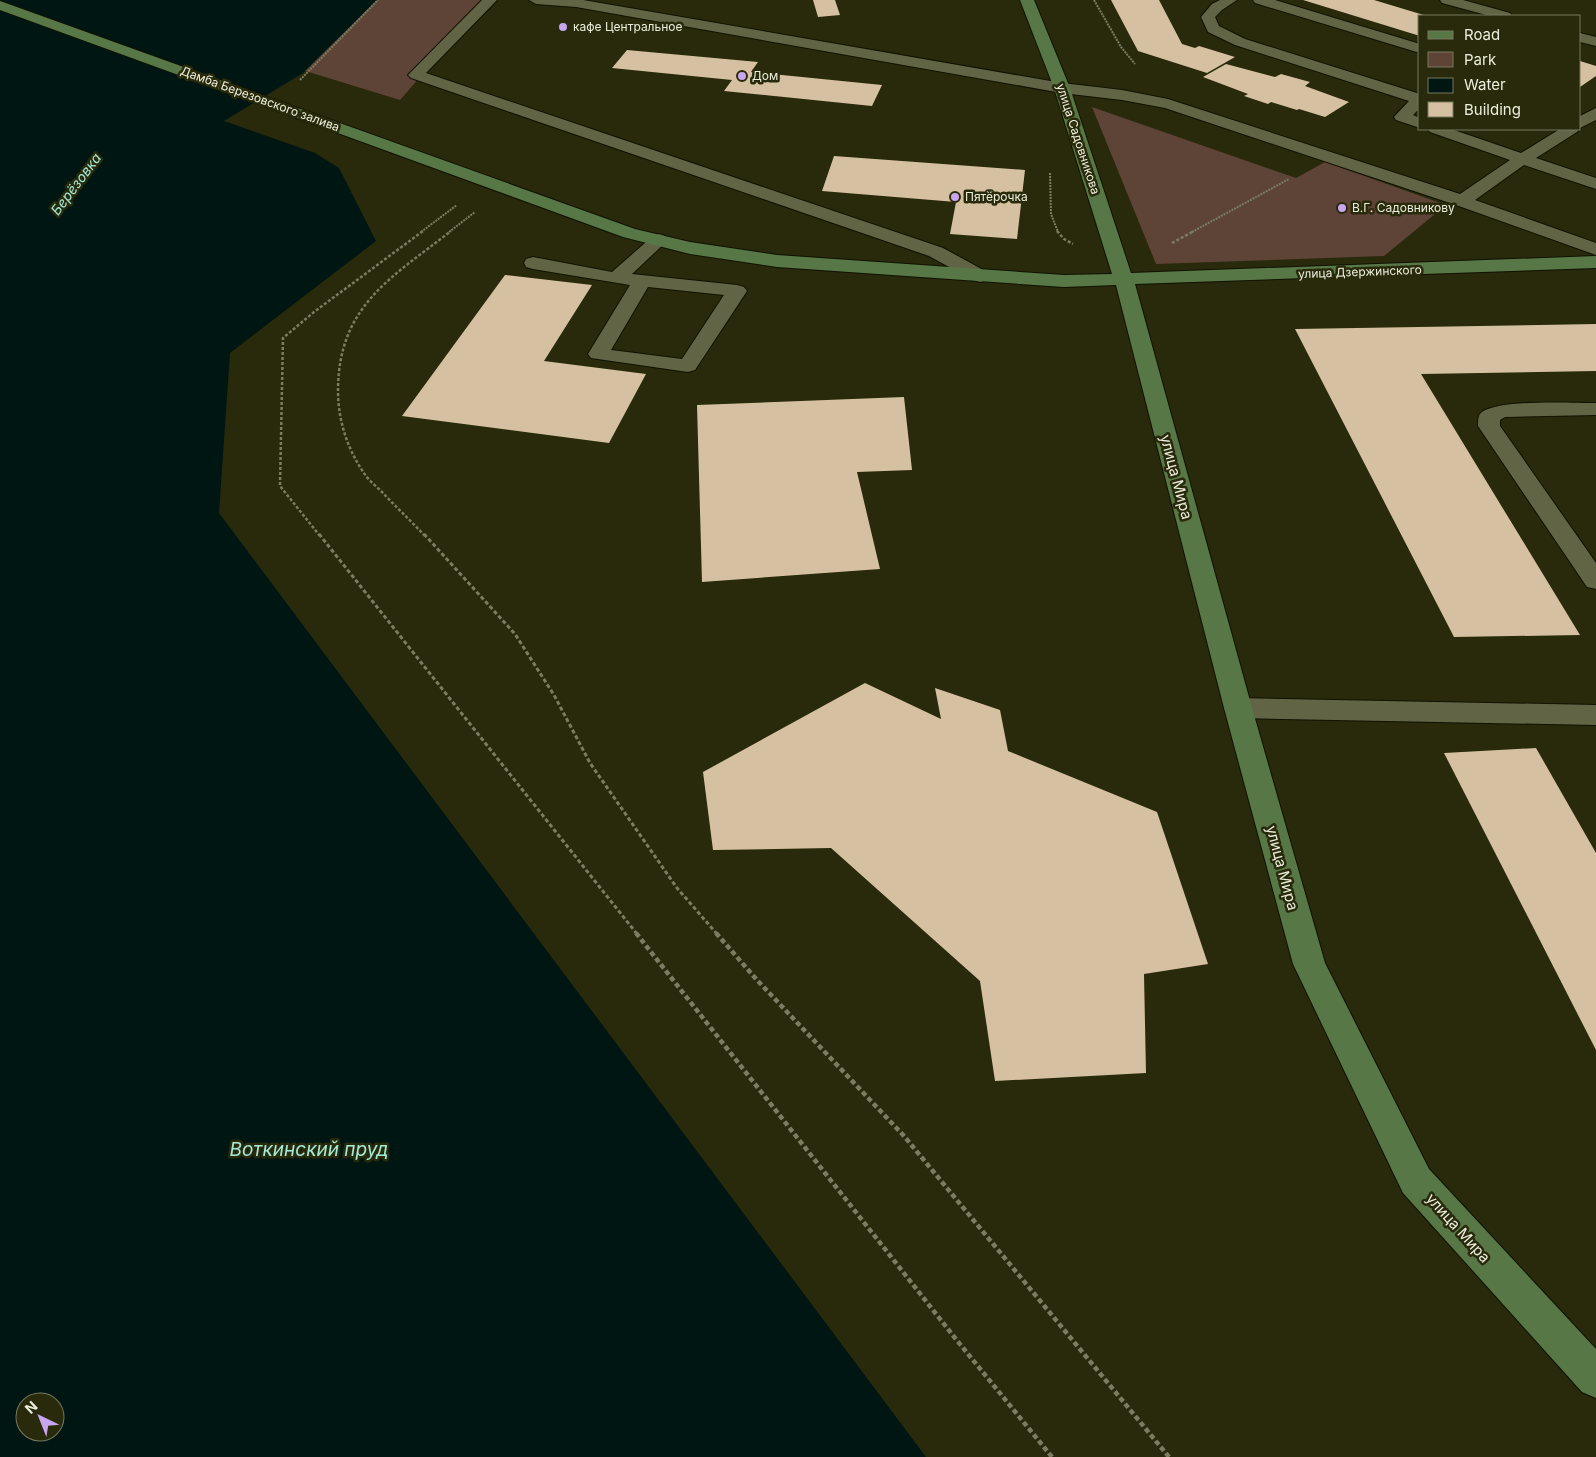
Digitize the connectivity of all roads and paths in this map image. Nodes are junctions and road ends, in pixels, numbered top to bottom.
1 (378, 0) edge
2 (490, 0) edge
3 (536, 0) edge
4 (1026, 0) edge
5 (1094, 0) edge
6 (1230, 0) edge
7 (1260, 0) edge
8 (1447, 0) edge
9 (0, 5) edge
10 (1501, 15) edge
11 (1581, 37) edge
12 (1596, 42) edge
13 (1418, 48) edge
14 (294, 84) dead end
15 (1062, 88) junction
16 (1418, 99) edge
17 (1418, 100) edge
18 (1168, 104) junction
19 (1596, 113) edge
20 (1418, 122) edge
21 (1581, 122) edge
22 (1439, 130) edge
23 (1569, 130) edge
24 (1330, 157) junction
25 (1522, 159) junction
26 (1596, 184) edge
27 (1462, 201) junction
28 (458, 204) dead end
29 (481, 207) dead end
30 (659, 240) junction
31 (1165, 247) dead end
32 (1596, 249) edge
33 (1596, 262) edge
34 (533, 264) dead end
35 (980, 276) junction
36 (616, 278) junction
37 (643, 280) junction
38 (1124, 280) junction
39 (1596, 409) edge
40 (1596, 581) edge
41 (1238, 708) junction
42 (1596, 715) edge
43 (1596, 1378) edge
44 (1052, 1457) edge
45 (1169, 1457) edge

1 - 14 path
2 - 35 street
3 - 15 street
4 - 15 main road, улица Садовникова
5 - 18 path
6 - 16 street
7 - 13 street
8 - 10 street
9 - 30 main road, Дамба Березовского залива
11 - 12 street
15 - 18 street
15 - 38 main road, улица Садовникова
17 - 20 street
18 - 24 street
19 - 21 street
22 - 25 street
23 - 25 street
24 - 27 street
24 - 31 path
25 - 26 street
25 - 27 street
27 - 32 street
28 - 44 path
29 - 45 path
30 - 35 main road, улица Дзержинского
30 - 36 street
33 - 38 main road, улица Дзержинского
34 - 36 street
35 - 38 main road, улица Дзержинского
36 - 37 street
37 - 37 street
38 - 41 main road, улица Мира
39 - 40 street
41 - 42 street
41 - 43 main road, улица Мира

